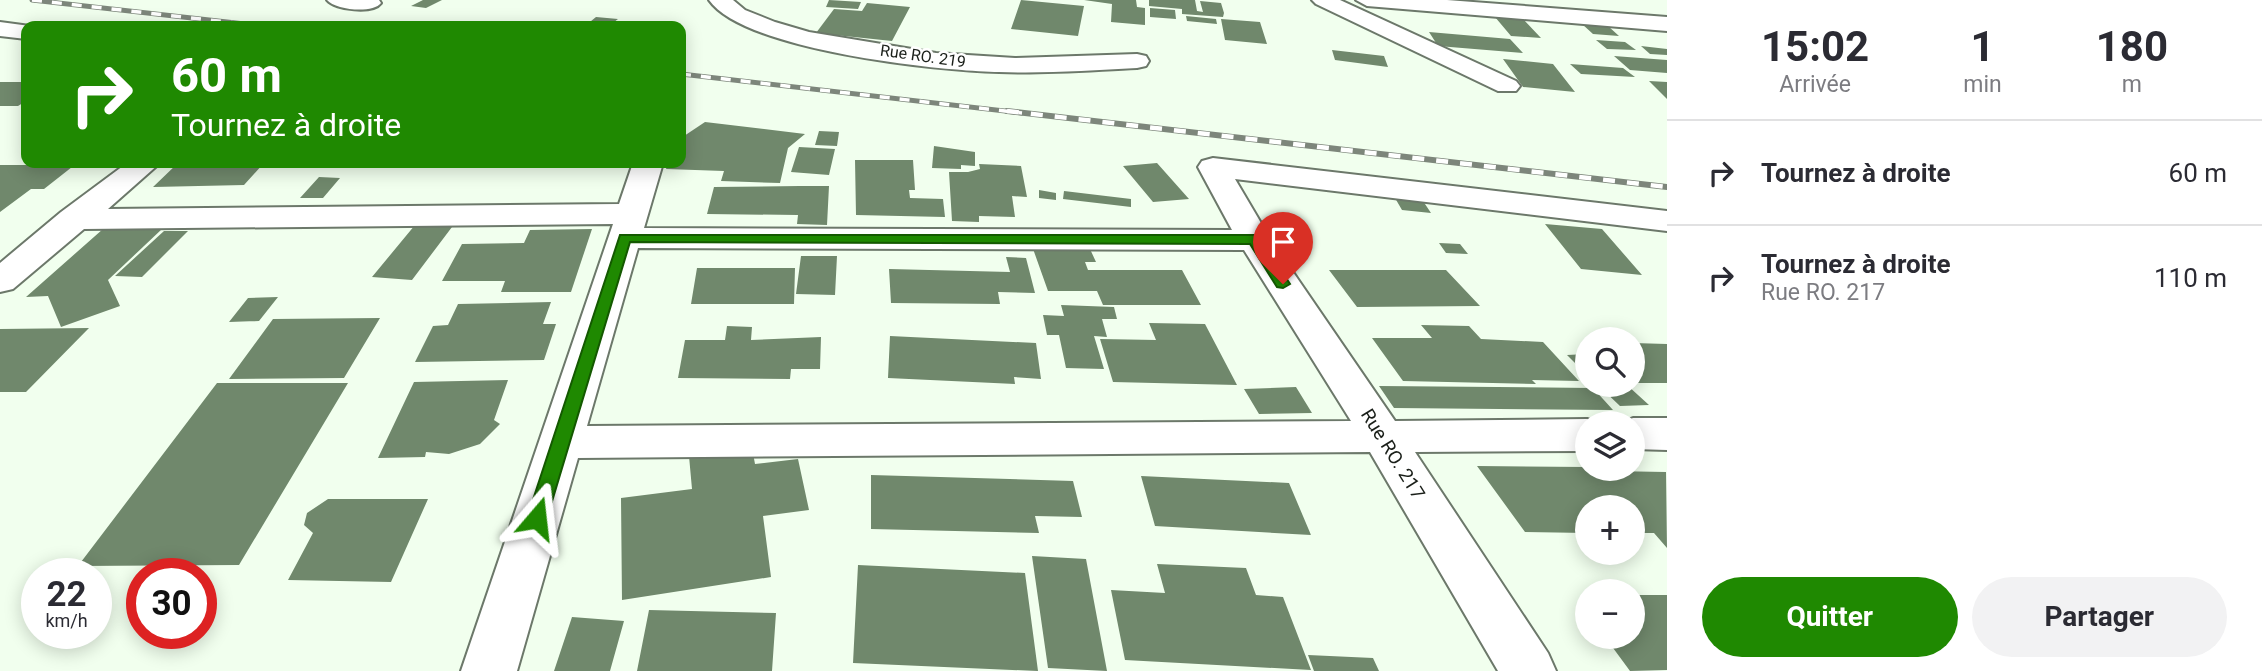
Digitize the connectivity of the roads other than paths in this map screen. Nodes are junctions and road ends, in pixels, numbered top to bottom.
1 (338, 0) edge
2 (720, 0) edge
3 (1323, 0) edge
4 (1367, 0) edge
5 (370, 3) dead end
6 (1667, 24) edge
7 (0, 29) edge
8 (21, 31) edge
9 (1137, 61) dead end
10 (1507, 86) dead end
11 (138, 168) edge
12 (646, 168) edge
13 (72, 219) junction
14 (1667, 221) edge
15 (629, 226) junction
16 (1254, 240) junction
17 (0, 281) edge
18 (1645, 434) edge
19 (1667, 434) edge
20 (1575, 435) edge
21 (1383, 437) junction
22 (561, 442) junction
23 (489, 671) edge
24 (1528, 671) edge

1 - 5 street
2 - 9 street, Rue RO. 219
3 - 10 street
4 - 6 street
7 - 8 street
11 - 13 street
12 - 15 street
13 - 15 street
13 - 17 street
14 - 16 street, Rue RO. 217
15 - 16 street
15 - 22 street
16 - 21 street, Rue RO. 217
18 - 19 street
20 - 21 street
21 - 22 street
21 - 24 street, Rue RO. 217
22 - 23 street

